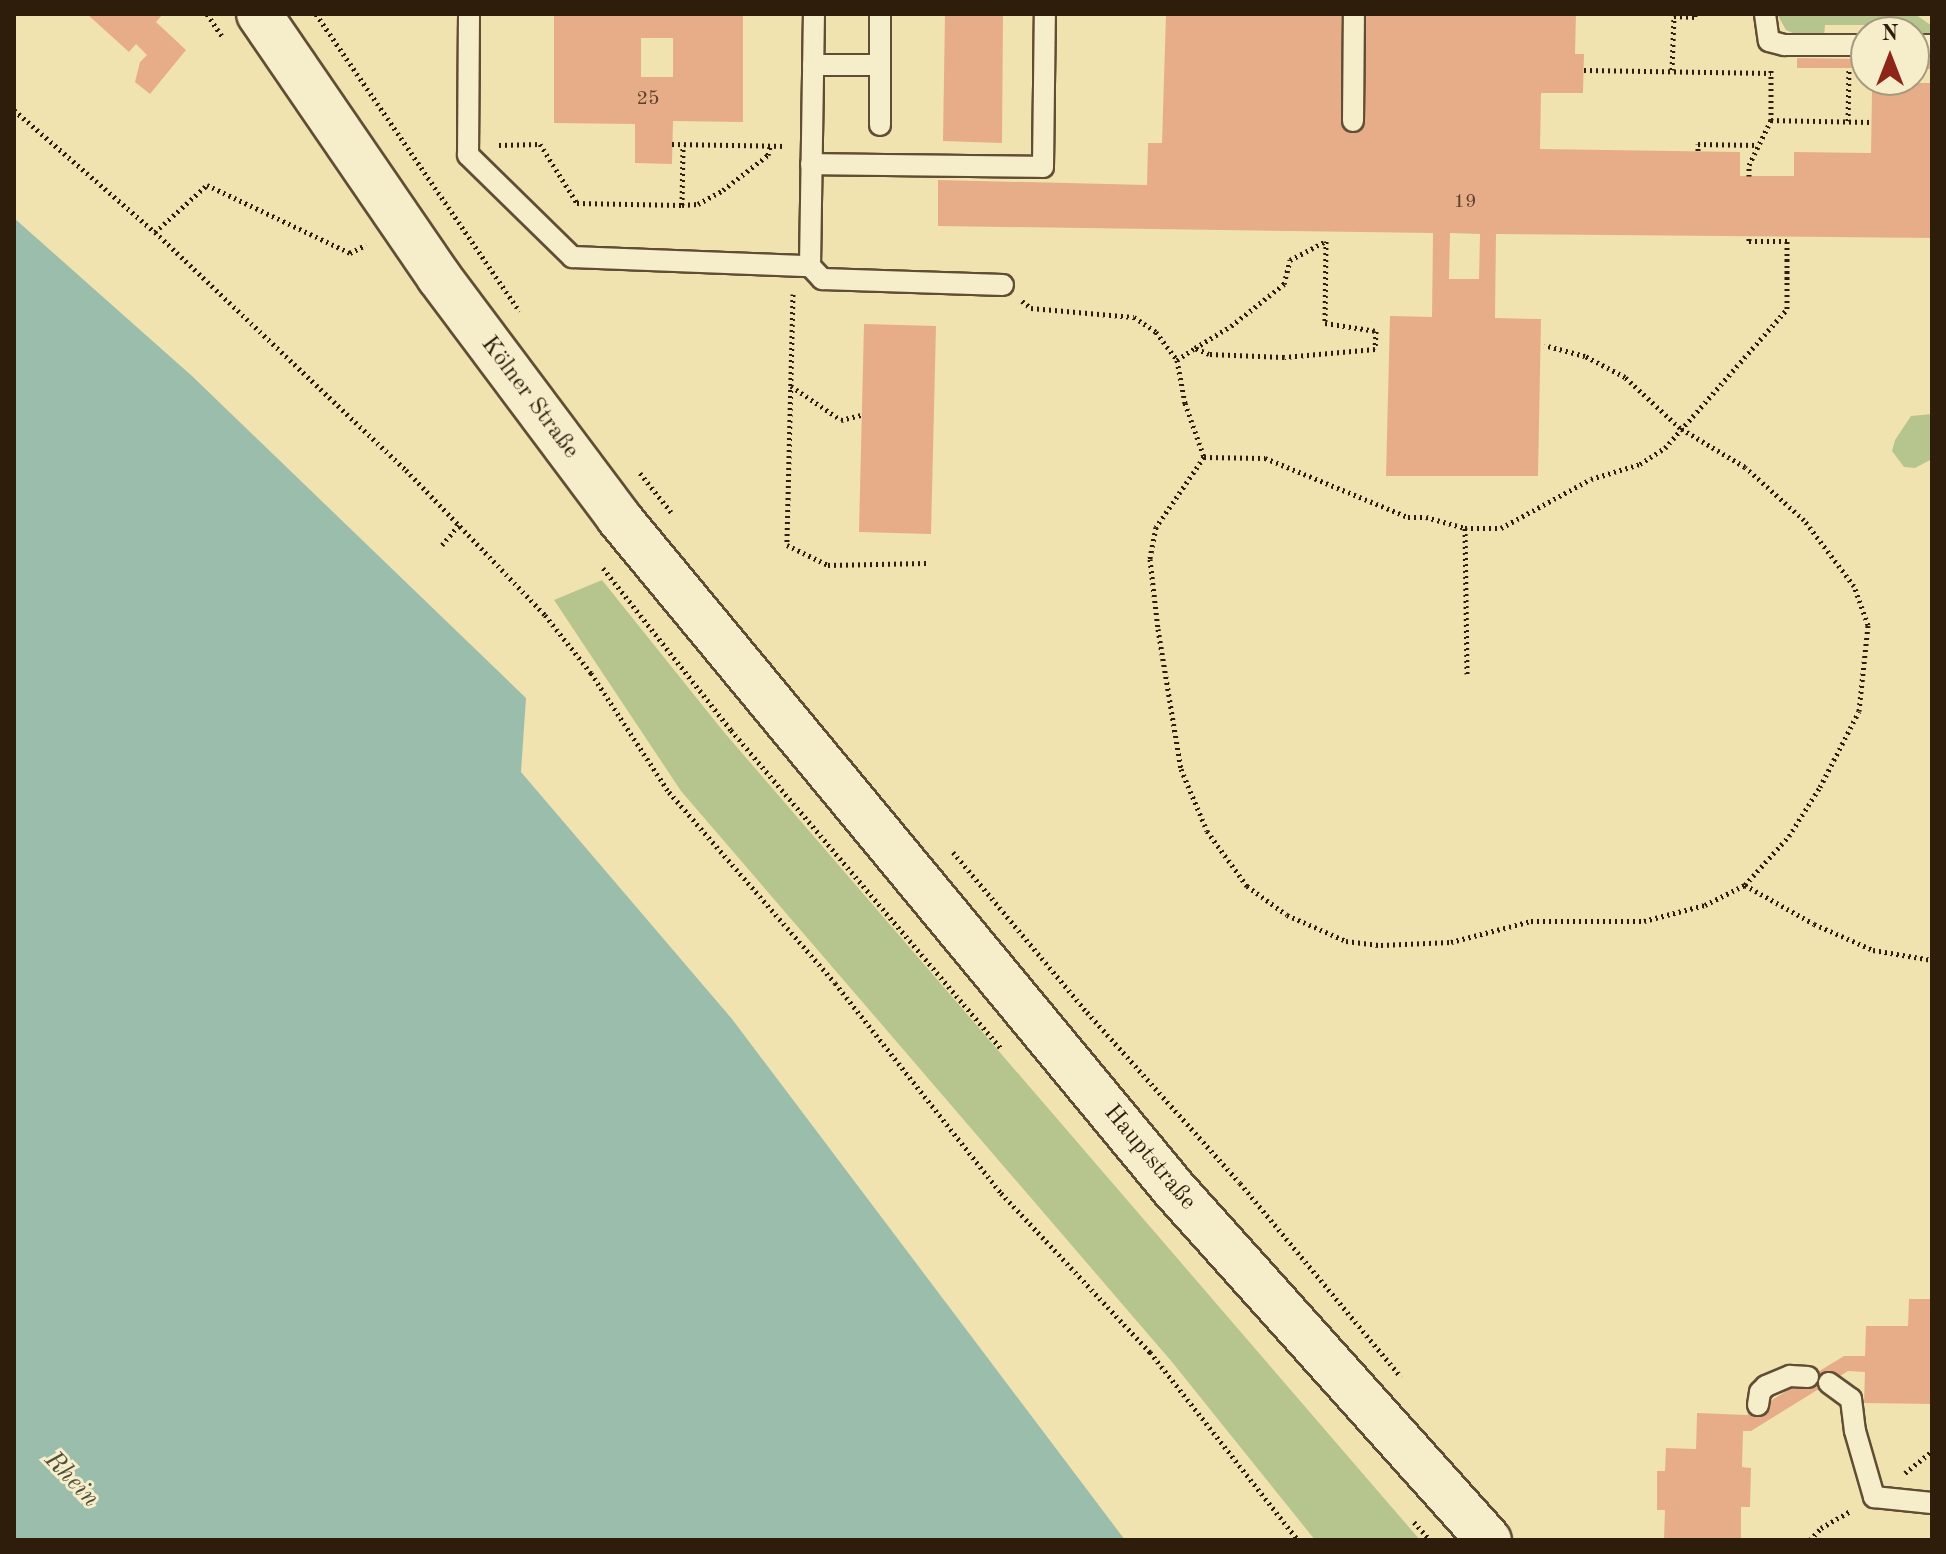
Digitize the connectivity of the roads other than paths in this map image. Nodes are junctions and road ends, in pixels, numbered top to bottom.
1 (259, 14) edge
2 (469, 14) edge
3 (814, 14) edge
4 (880, 14) edge
5 (1045, 14) edge
6 (1354, 14) edge
7 (1765, 14) edge
8 (1850, 45) edge
9 (813, 65) junction
10 (880, 65) junction
11 (1353, 121) dead end
12 (880, 125) dead end
13 (811, 155) junction
14 (816, 272) junction
15 (1003, 285) road end
16 (822, 765) joint
17 (1808, 1377) dead end
18 (1829, 1383) dead end
19 (1758, 1405) dead end
20 (1932, 1503) edge
21 (1489, 1540) edge

1 - 16 main road, Kölner Straße
2 - 14 lane
3 - 9 lane
4 - 10 lane
5 - 13 lane
6 - 11 lane
7 - 8 lane
9 - 10 lane
9 - 13 lane
10 - 12 lane
13 - 14 lane
14 - 15 lane
16 - 21 main road, Hauptstraße
17 - 19 lane
18 - 20 lane

